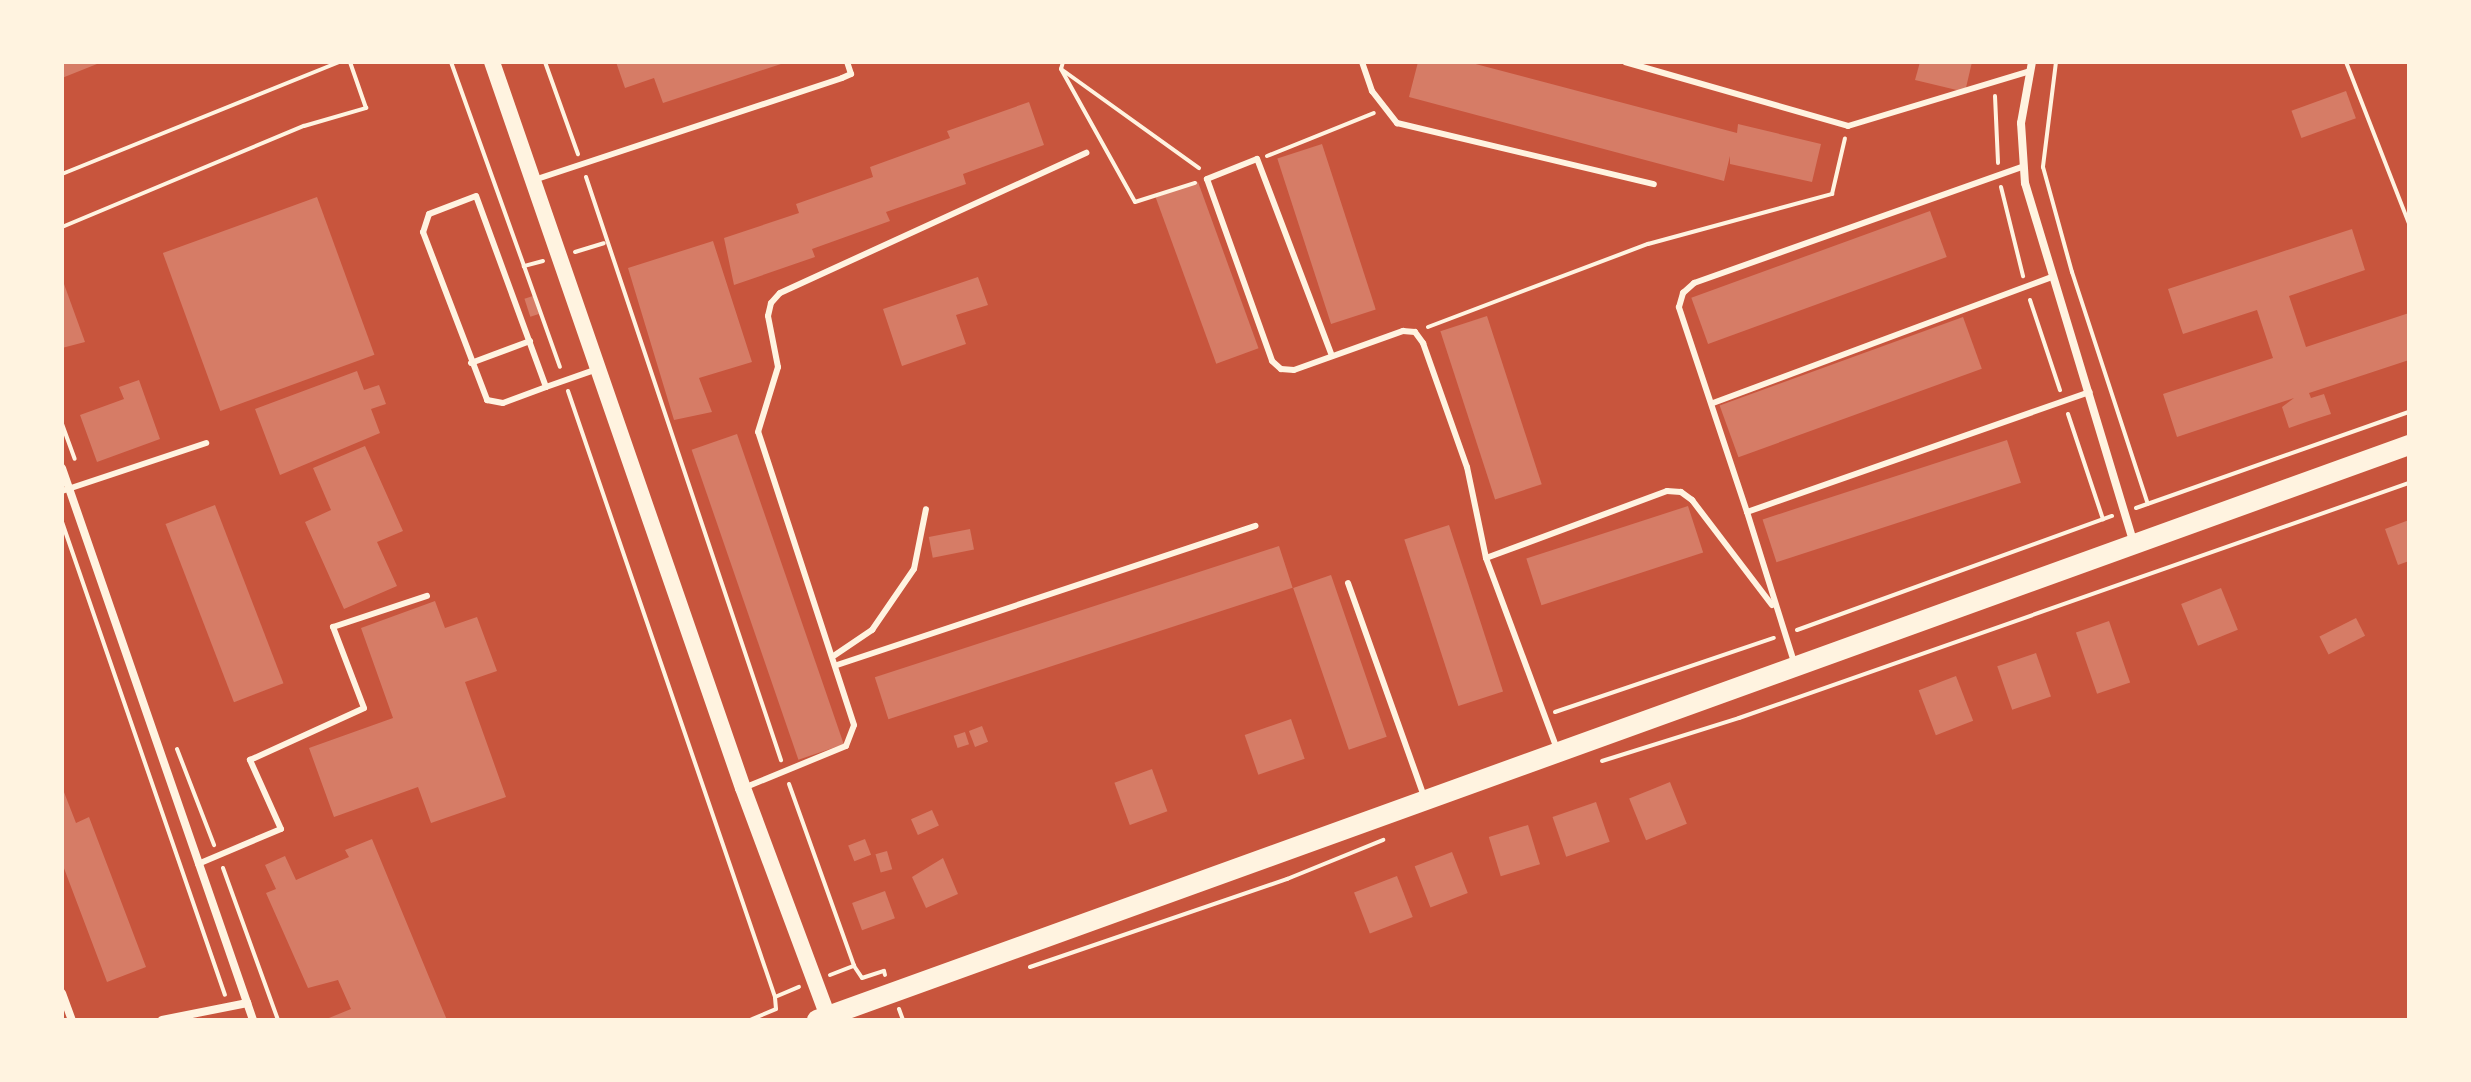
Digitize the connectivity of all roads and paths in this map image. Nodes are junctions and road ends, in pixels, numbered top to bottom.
1 (339, 62) edge
2 (350, 62) edge
3 (451, 62) edge
4 (492, 62) edge
5 (545, 62) edge
6 (847, 62) edge
7 (1063, 62) edge
8 (1362, 62) edge
9 (1625, 62) edge
10 (2056, 62) edge
11 (2346, 62) edge
12 (2031, 67) edge
13 (1061, 69) junction
14 (1995, 82) junction
15 (1385, 108) junction
16 (1848, 126) junction
17 (1086, 153) dead end
18 (1257, 159) junction
19 (582, 166) junction
20 (2022, 167) junction
21 (62, 174) edge
22 (1998, 175) junction
23 (1213, 177) junction
24 (534, 180) junction
25 (1654, 184) dead end
26 (2409, 224) edge
27 (62, 227) edge
28 (604, 243) junction
29 (560, 257) junction
30 (524, 266) junction
31 (2050, 278) junction
32 (2025, 287) junction
33 (1415, 332) junction
34 (530, 341) junction
35 (1332, 356) junction
36 (471, 363) junction
37 (598, 368) junction
38 (565, 380) junction
39 (546, 387) junction
40 (2090, 392) junction
41 (2064, 401) junction
42 (1713, 403) junction
43 (2409, 412) edge
44 (62, 424) edge
45 (206, 443) dead end
46 (2409, 445) edge
47 (62, 468) edge
48 (80, 473) dead end
49 (2409, 483) edge
50 (66, 490) edge
51 (2148, 504) junction
52 (926, 509) dead end
53 (1747, 512) junction
54 (2125, 512) junction
55 (2104, 519) junction
56 (62, 522) edge
57 (1255, 526) dead end
58 (2134, 544) junction
59 (1486, 558) junction
60 (1348, 583) dead end
61 (427, 596) dead end
62 (1775, 609) junction
63 (1784, 635) junction
64 (835, 655) junction
65 (837, 665) junction
66 (1796, 666) junction
67 (1545, 716) junction
68 (173, 738) dead end
69 (1558, 751) junction
70 (1598, 762) dead end
71 (785, 773) junction
72 (743, 788) junction
73 (1425, 799) junction
74 (1387, 838) dead end
75 (218, 855) junction
76 (198, 864) junction
77 (854, 966) junction
78 (1019, 971) dead end
79 (815, 981) junction
80 (892, 992) junction
81 (62, 993) edge
82 (775, 997) junction
83 (247, 1003) junction
84 (229, 1007) junction
85 (912, 1009) dead end
86 (900, 1013) junction
87 (822, 1018) edge
88 (72, 1020) edge
89 (162, 1020) edge
90 (253, 1020) edge
91 (278, 1020) edge
92 (750, 1020) edge
93 (903, 1020) edge

1 - 21 path
2 - 27 path
3 - 30 path
4 - 24 main road
5 - 19 path
6 - 19 lane
7 - 13 path
8 - 15 lane
9 - 16 lane
10 - 51 path
11 - 26 path
12 - 14 lane
12 - 20 street
13 - 23 path
13 - 23 path
14 - 16 lane
14 - 22 path
15 - 18 path
15 - 25 lane
16 - 33 path
17 - 64 lane
18 - 23 lane
18 - 35 lane
19 - 24 lane
19 - 28 path
20 - 22 lane
20 - 31 street
22 - 32 path
22 - 42 lane
23 - 35 lane
24 - 29 main road
28 - 29 path
28 - 71 path
29 - 30 path
29 - 37 main road
30 - 38 path
31 - 32 lane
31 - 40 street
32 - 41 path
32 - 42 lane
33 - 35 lane
33 - 59 lane
34 - 36 lane
34 - 36 lane
34 - 39 lane
36 - 39 lane
37 - 38 lane
37 - 72 main road
38 - 39 lane
38 - 82 path
40 - 41 lane
40 - 54 street
41 - 53 lane
41 - 55 path
42 - 53 lane
43 - 51 path
44 - 48 path
45 - 50 lane
46 - 58 main road
47 - 50 street
49 - 70 path
50 - 76 street
51 - 54 path
52 - 64 lane
53 - 62 lane
54 - 55 path
54 - 58 street
55 - 63 path
56 - 84 path
57 - 65 lane
58 - 66 main road
59 - 62 lane
59 - 67 lane
60 - 73 lane
61 - 75 lane
62 - 63 lane
63 - 66 lane
63 - 67 path
64 - 65 lane
65 - 71 lane
66 - 69 main road
67 - 69 lane
68 - 75 path
69 - 73 main road
71 - 72 lane
71 - 77 path
72 - 79 main road
73 - 80 main road
74 - 78 path
75 - 76 lane
75 - 91 path
76 - 83 street
77 - 79 path
77 - 80 path
79 - 82 path
79 - 87 main road
80 - 86 path
80 - 87 main road
81 - 88 street
82 - 92 path
83 - 84 street
83 - 90 street
84 - 89 street
85 - 86 path
86 - 93 path

